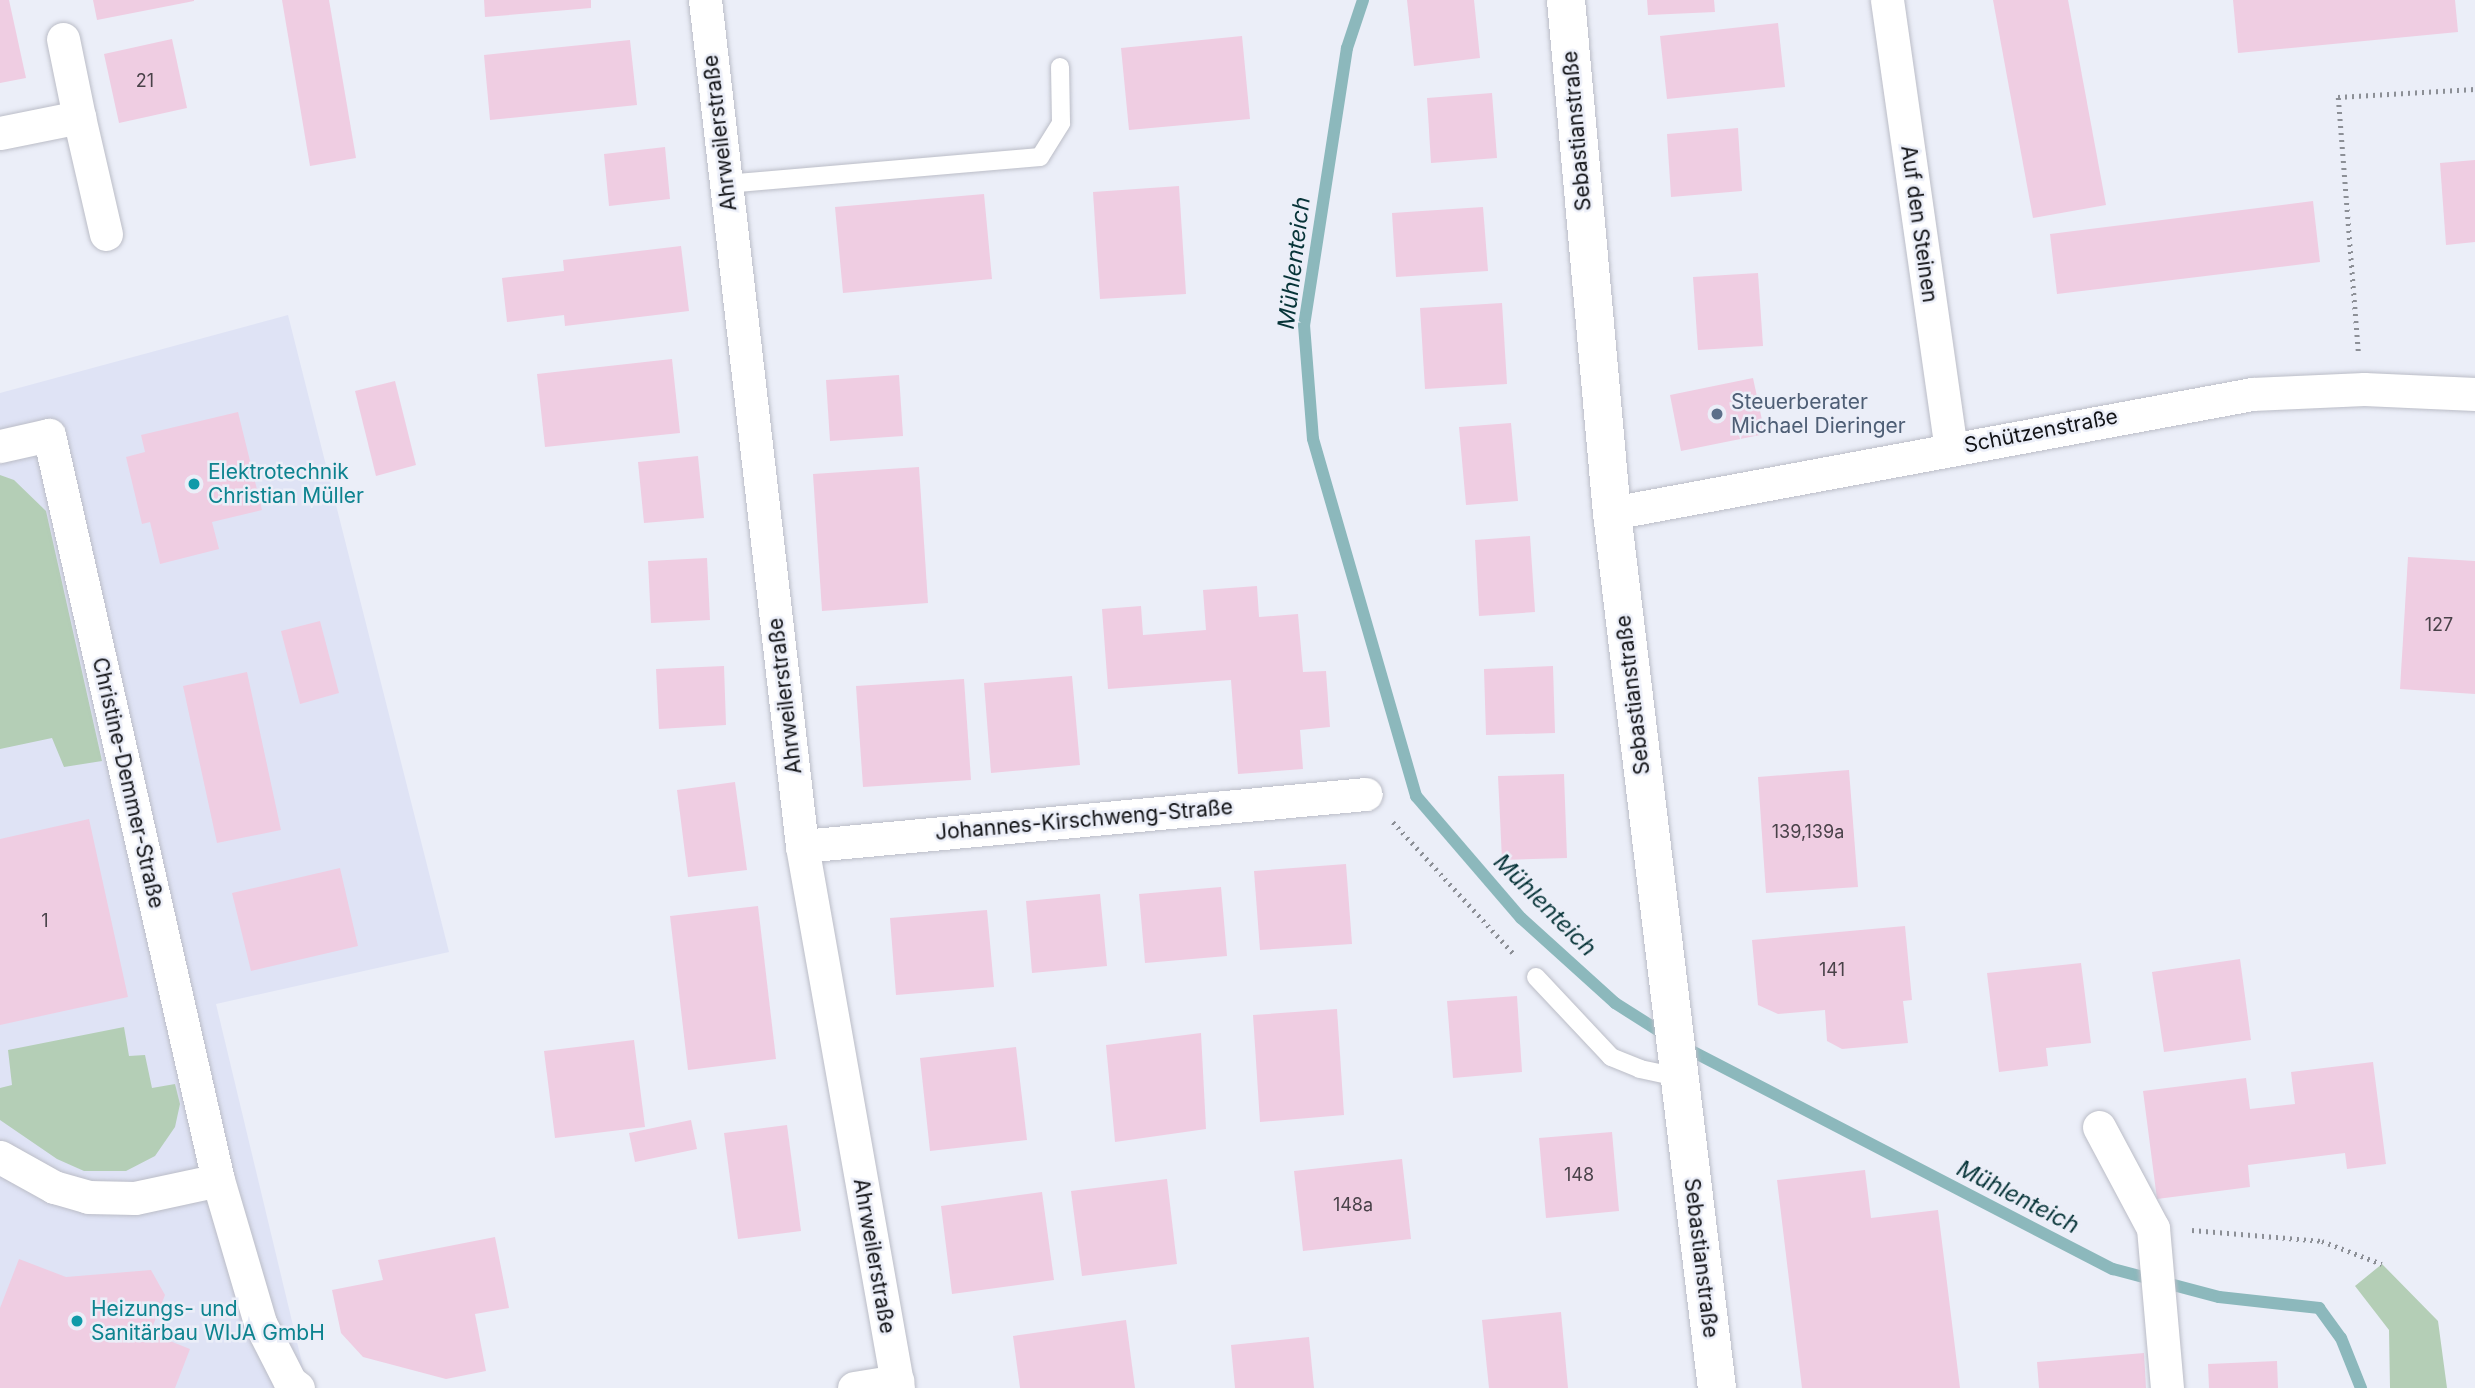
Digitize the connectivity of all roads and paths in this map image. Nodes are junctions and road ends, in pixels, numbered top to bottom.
1 (705, 0) edge
2 (1566, 0) edge
3 (1887, 0) edge
4 (63, 39) dead end
5 (1060, 67) dead end
6 (2475, 89) edge
7 (79, 117) junction
8 (0, 133) edge
9 (726, 184) junction
10 (106, 234) dead end
11 (2364, 390) junction
12 (2475, 394) edge
13 (0, 446) edge
14 (1951, 449) junction
15 (1612, 513) junction
16 (1366, 794) joint
17 (802, 846) junction
18 (1536, 977) joint
19 (1677, 1068) junction
20 (2099, 1127) dead end
21 (0, 1157) edge
22 (218, 1180) junction
23 (2154, 1237) junction
24 (2382, 1264) dead end
25 (897, 1385) edge
26 (298, 1388) edge
27 (854, 1388) edge
28 (1717, 1388) edge
29 (2168, 1388) edge

1 - 9 street, Ahrweilerstraße
2 - 15 street, Sebastianstraße
3 - 14 street, Auf den Steinen
4 - 7 street
5 - 9 lane
6 - 11 path
7 - 8 street
7 - 10 street
9 - 17 street, Ahrweilerstraße
11 - 12 street, Schützenstraße
11 - 14 street, Schützenstraße
13 - 22 street, Christine-Demmer-Straße
14 - 15 street, Schützenstraße
15 - 19 street, Sebastianstraße
16 - 17 street, Johannes-Kirschweng-Straße
16 - 18 path
17 - 25 street, Ahrweilerstraße
18 - 19 lane
19 - 28 street, Sebastianstraße
20 - 23 street
21 - 22 street
22 - 26 street, Christine-Demmer-Straße
23 - 24 path
23 - 29 street
25 - 27 street

